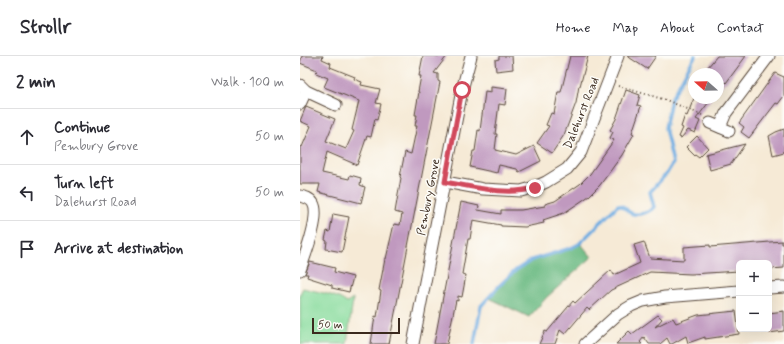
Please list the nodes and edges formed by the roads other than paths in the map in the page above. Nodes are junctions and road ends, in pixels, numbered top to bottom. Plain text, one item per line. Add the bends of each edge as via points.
1 (472, 56) edge
2 (618, 56) edge
3 (769, 56) edge
4 (303, 88) edge
5 (300, 104) edge
6 (336, 105) dead end
7 (720, 127) road end
8 (445, 182) junction
9 (300, 196) edge
10 (300, 270) edge
11 (784, 287) edge
12 (772, 288) edge
13 (736, 291) edge
14 (414, 344) edge
15 (585, 344) edge

1 - 8 street, Pembury Grove via 462,90
2 - 8 street, Dalehurst Road via 581,152 567,169 535,188 521,191 483,189
3 - 7 street via 726,113
4 - 5 street
4 - 6 street
8 - 14 street, Pembury Grove
9 - 10 street via 313,202 316,215
11 - 12 street
13 - 15 street via 643,301 618,314

